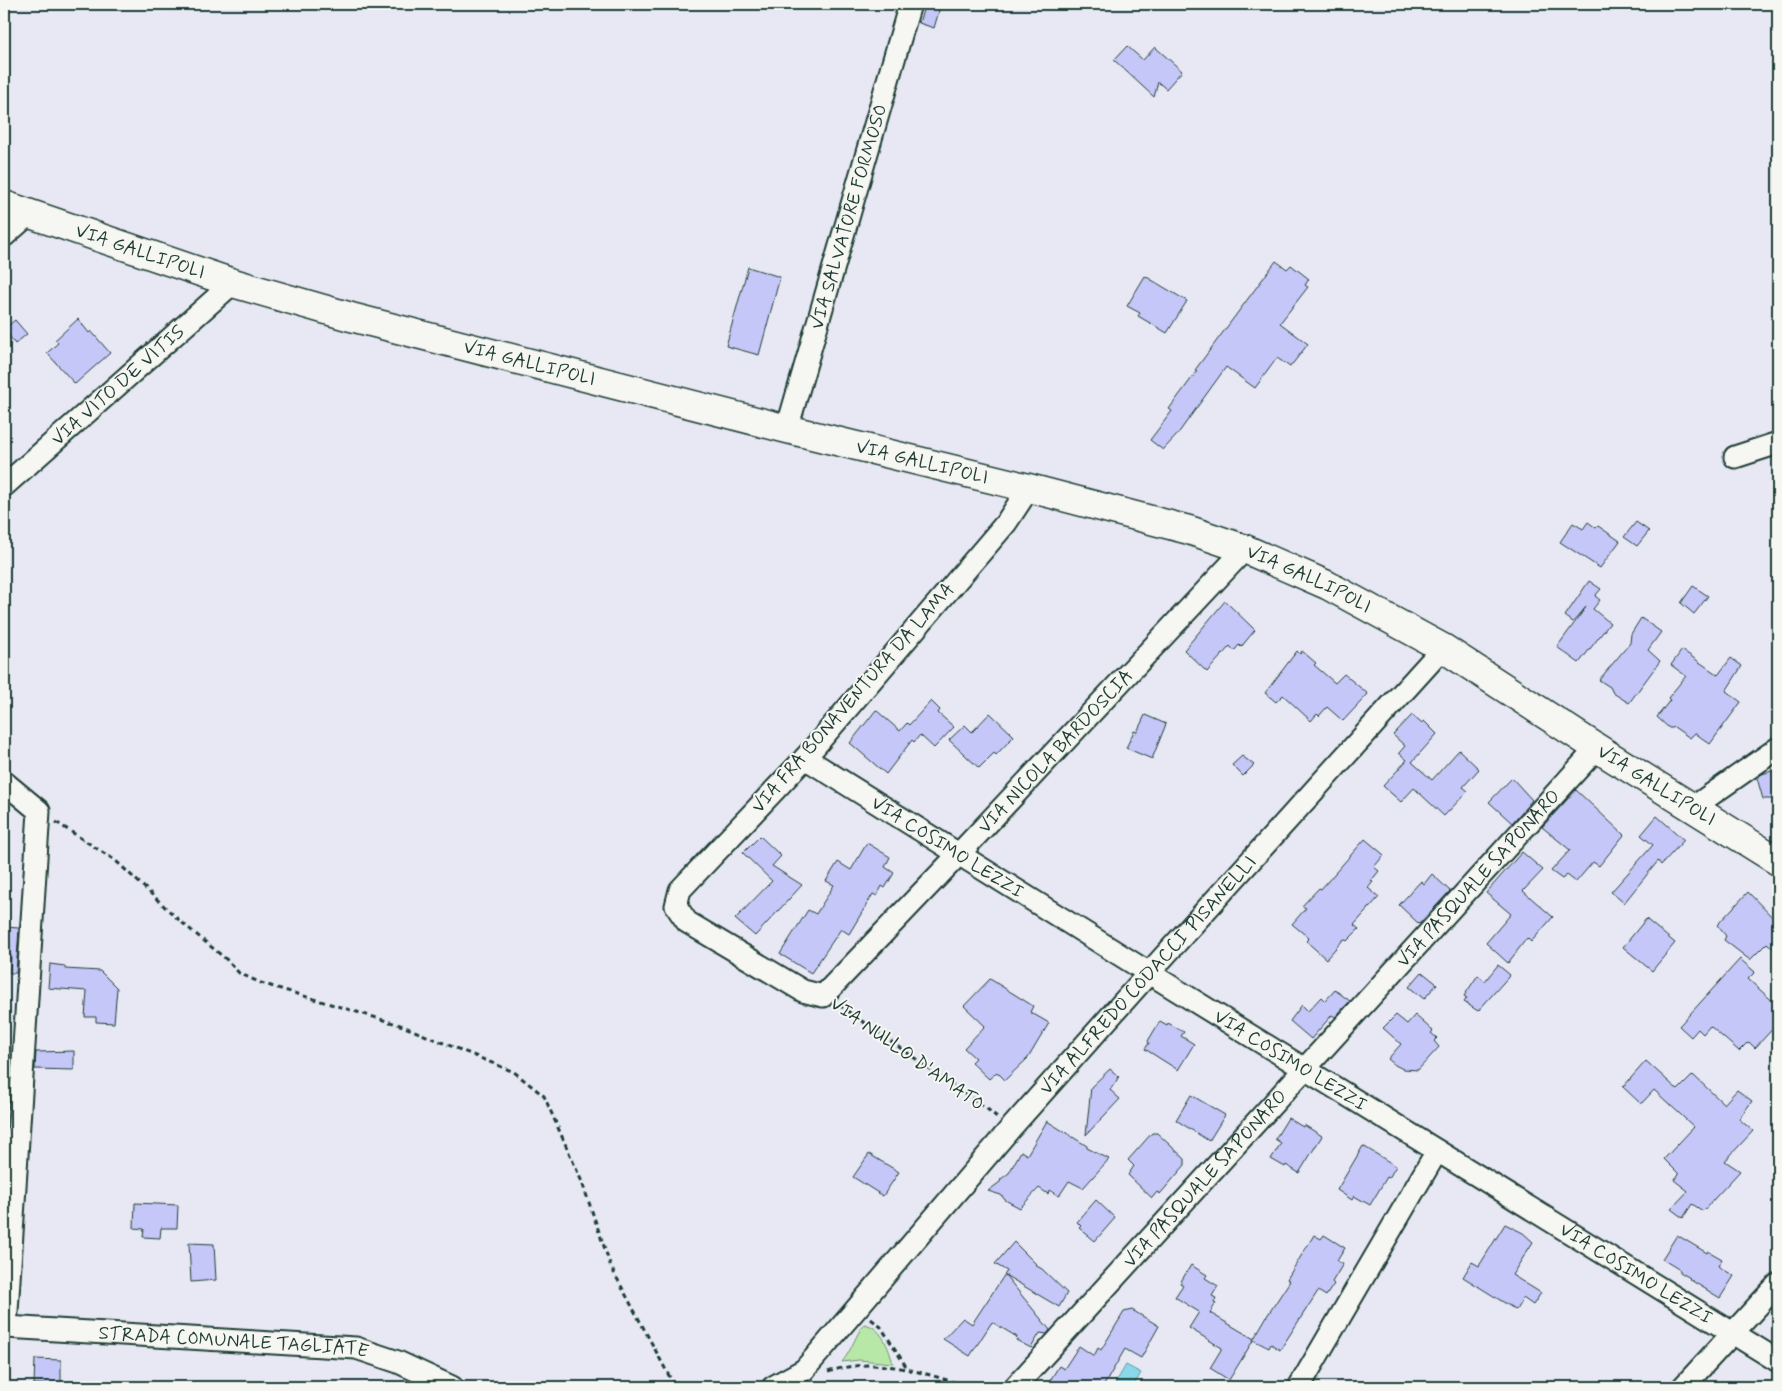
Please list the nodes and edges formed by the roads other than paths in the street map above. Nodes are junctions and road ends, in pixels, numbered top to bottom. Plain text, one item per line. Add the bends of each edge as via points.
1 (910, 4) edge
2 (16, 210) edge
3 (4, 236) edge
4 (233, 283) junction
5 (787, 428) junction
6 (1778, 443) edge
7 (1735, 457) dead end
8 (4, 486) edge
9 (1029, 488) junction
10 (1245, 549) junction
11 (1443, 648) junction
12 (1597, 748) junction
13 (1778, 748) edge
14 (805, 758) junction
15 (4, 782) edge
16 (1692, 808) junction
17 (959, 854) junction
18 (1778, 861) edge
19 (676, 906) joint
20 (1148, 973) junction
21 (823, 996) joint
22 (1305, 1070) junction
23 (1437, 1151) junction
24 (1778, 1284) edge
25 (5, 1327) edge
26 (1733, 1334) junction
27 (1778, 1361) edge
28 (452, 1387) edge
29 (773, 1387) edge
30 (1014, 1387) edge
31 (1299, 1387) edge
32 (1683, 1387) edge

1 - 5 street, VIA SALVATORE FORMOSO
2 - 3 street
2 - 4 main road, VIA GALLIPOLI
4 - 5 main road, VIA GALLIPOLI via 350,317
4 - 8 street, VIA VITO DE VITIS
5 - 9 main road, VIA GALLIPOLI
6 - 7 street
9 - 10 main road, VIA GALLIPOLI via 1189,530
9 - 14 street, VIA FRA BONAVENTURA DA LAMA via 1006,523
10 - 11 main road, VIA GALLIPOLI via 1326,585
10 - 17 street, VIA NICOLA BARDOSCIA
11 - 12 main road, VIA GALLIPOLI
11 - 20 street, VIA ALFREDO CODACCI PISANELLI
12 - 16 main road, VIA GALLIPOLI
12 - 22 street, VIA PASQUALE SAPONARO
13 - 16 street
14 - 17 street, VIA COSIMO LEZZI
14 - 19 street, VIA FRA BONAVENTURA DA LAMA via 680,890
15 - 25 street, STRADA COMUNALE TAGLIATE via 39,810
16 - 18 main road, VIA GALLIPOLI
17 - 20 street, VIA COSIMO LEZZI
17 - 21 street, VIA NICOLA BARDOSCIA
19 - 21 street, VIA NULLO D'AMATO via 687,922 803,991
20 - 22 street, VIA COSIMO LEZZI
20 - 29 street, VIA ALFREDO CODACCI PISANELLI via 1010,1128 804,1370
22 - 23 street, VIA COSIMO LEZZI
22 - 30 street, VIA PASQUALE SAPONARO
23 - 26 street, VIA COSIMO LEZZI
23 - 31 street
24 - 26 street
25 - 28 street, STRADA COMUNALE TAGLIATE via 356,1348 398,1362
26 - 27 street, VIA COSIMO LEZZI
26 - 32 street

